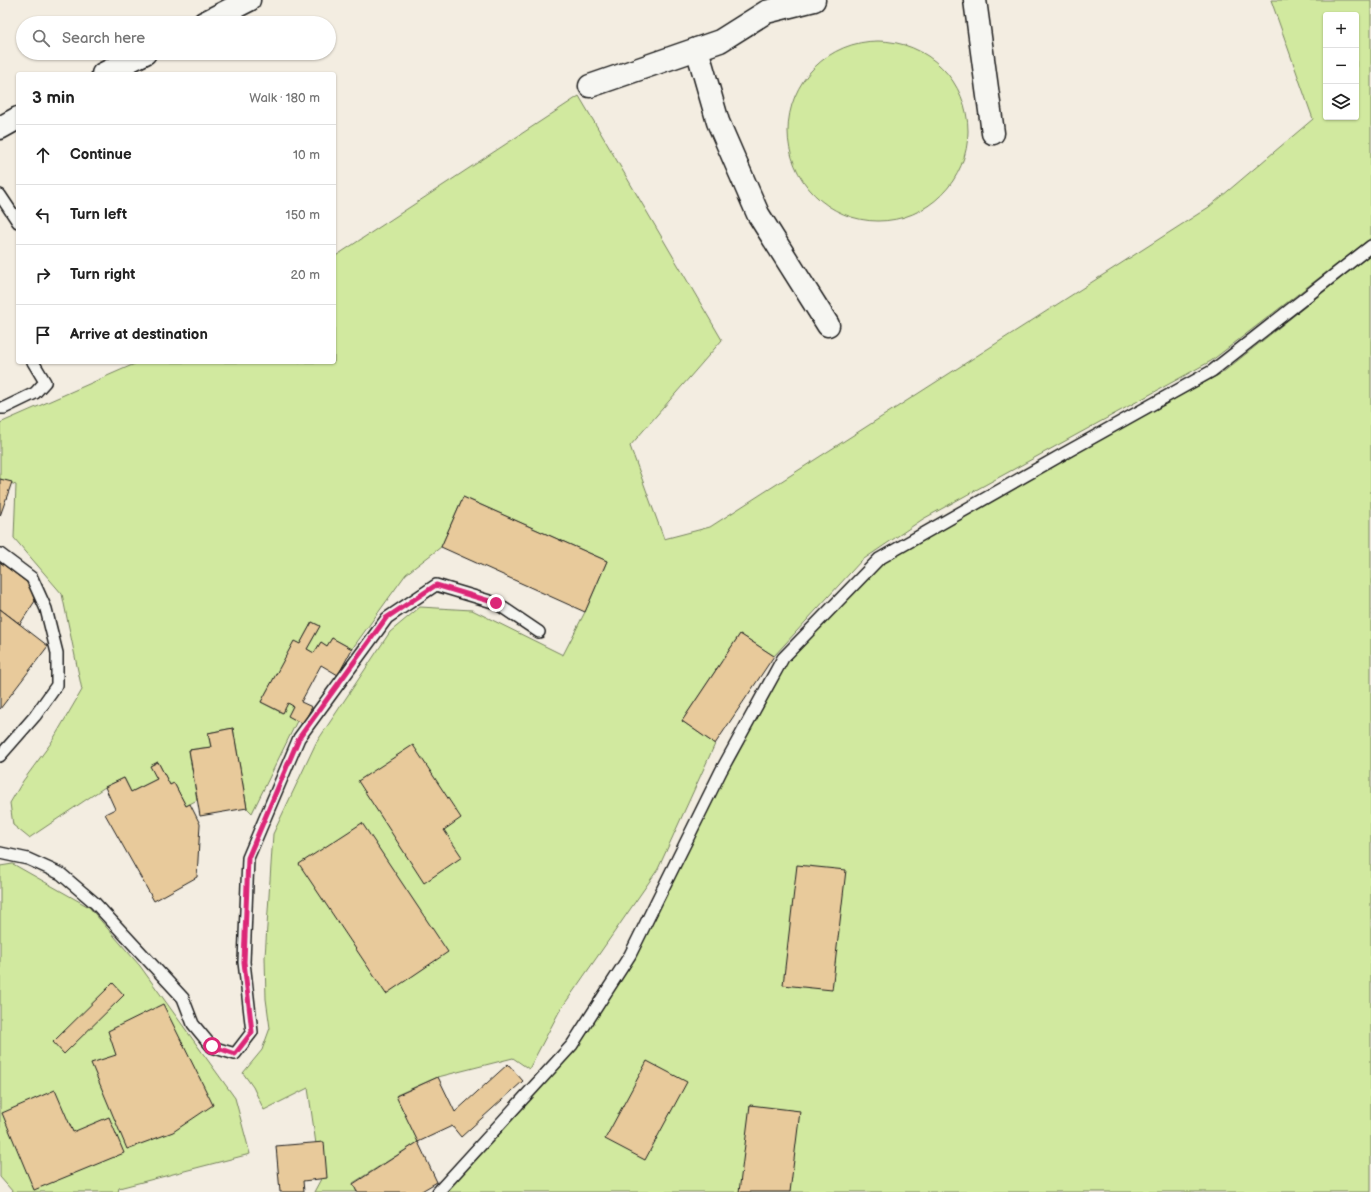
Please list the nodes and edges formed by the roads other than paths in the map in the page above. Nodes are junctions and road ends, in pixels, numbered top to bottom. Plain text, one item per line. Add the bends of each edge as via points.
1 (249, 0) edge
2 (814, 0) edge
3 (975, 0) edge
4 (218, 16) edge
5 (697, 49) junction
6 (131, 60) edge
7 (107, 72) edge
8 (590, 86) dead end
9 (16, 119) edge
10 (0, 128) edge
11 (993, 133) dead end
12 (0, 195) edge
13 (16, 219) edge
14 (1371, 246) edge
15 (828, 325) dead end
16 (34, 364) edge
17 (0, 408) edge
18 (0, 554) edge
19 (539, 632) dead end
20 (0, 756) edge
21 (0, 853) edge
22 (438, 1192) edge

1 - 4 street
2 - 5 street via 766,12 720,41
3 - 11 street
5 - 8 street
5 - 15 street via 718,122 758,214
6 - 7 street
9 - 10 street
12 - 13 lane
14 - 22 lane via 1212,371 879,559 783,658 722,771 630,955 572,1045
16 - 17 lane via 44,382 35,393
18 - 20 lane via 32,578 46,609 57,653 57,685 35,716
19 - 21 lane via 496,603 436,585 386,618 299,738 248,858 244,962 252,1032 235,1054 212,1046 193,1024 182,998 84,893 61,874 28,859

